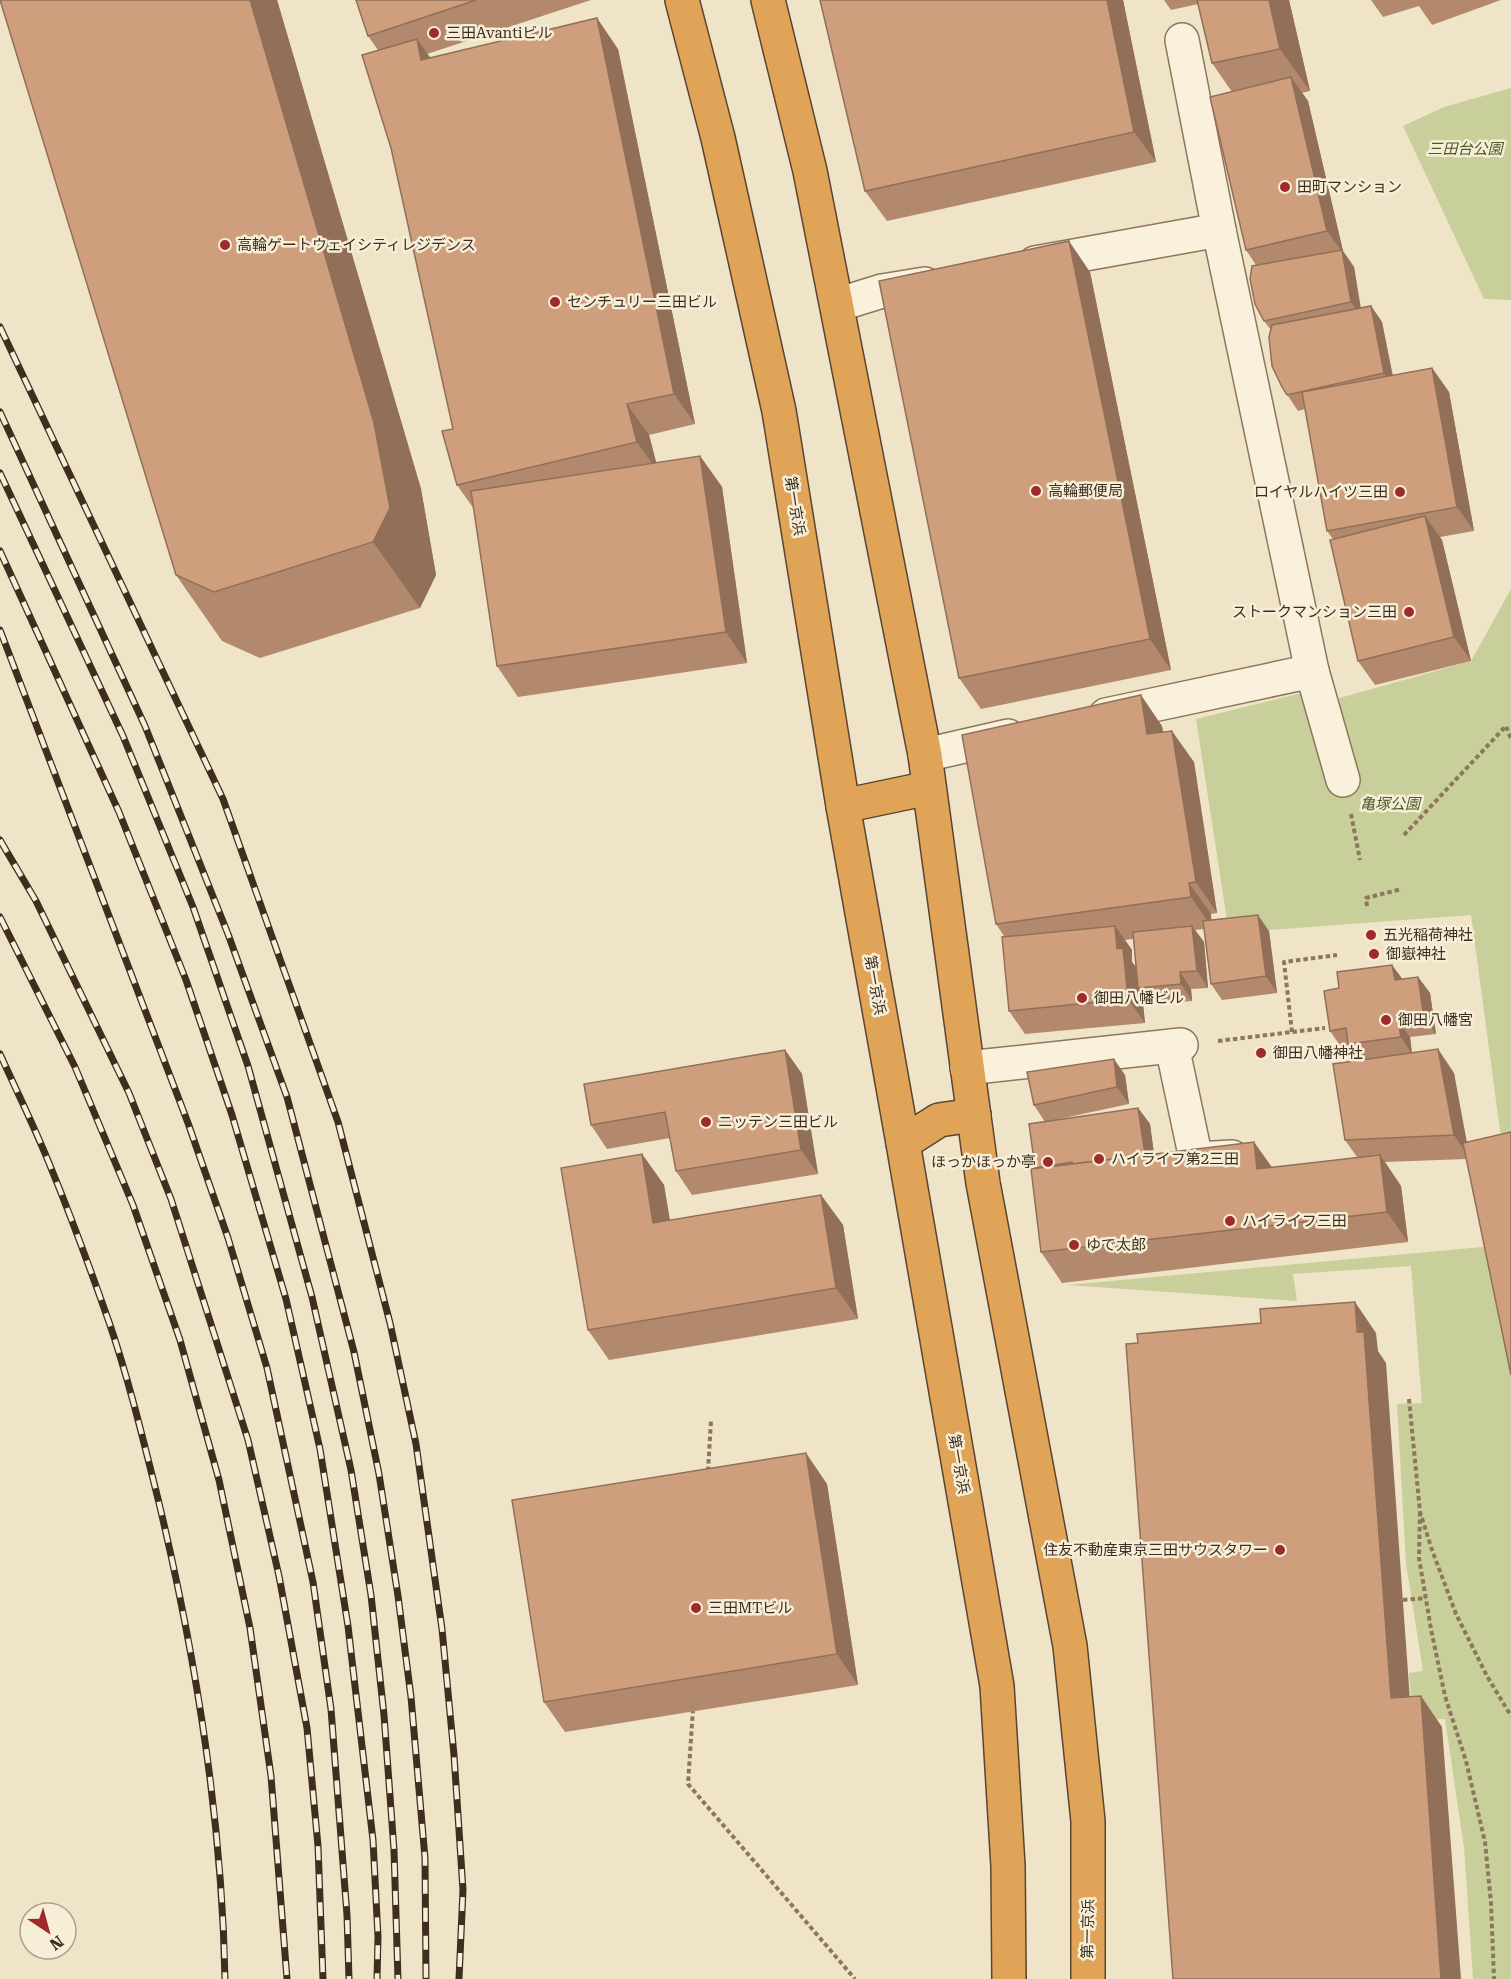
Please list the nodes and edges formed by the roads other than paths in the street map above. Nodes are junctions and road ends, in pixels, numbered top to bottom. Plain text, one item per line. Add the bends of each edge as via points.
1 (682, 0) edge
2 (768, 0) edge
3 (1182, 40) dead end
4 (1219, 230) junction
5 (1010, 268) edge
6 (952, 279) edge
7 (837, 305) junction
8 (1312, 671) junction
9 (1078, 722) edge
10 (1042, 729) edge
11 (925, 754) junction
12 (1343, 780) road end
13 (929, 788) junction
14 (843, 806) junction
15 (967, 1068) junction
16 (974, 1115) junction
17 (903, 1143) junction
18 (1262, 1154) dead end
19 (1009, 1979) edge
20 (1088, 1979) edge

1 - 14 highway, 第一京浜 via 718,138 779,411
2 - 7 highway, 第一京浜 via 810,171
3 - 4 street
4 - 5 street
4 - 8 street
6 - 7 street via 882,291
7 - 11 highway, 第一京浜
8 - 9 street
8 - 12 street
10 - 11 street
11 - 13 highway, 第一京浜
13 - 14 highway
13 - 15 highway, 第一京浜
14 - 17 highway, 第一京浜
15 - 16 highway, 第一京浜
15 - 18 street via 1177,1046 1196,1159
16 - 17 highway via 939,1119
16 - 20 highway, 第一京浜 via 983,1183 1070,1646 1088,1821
17 - 19 highway, 第一京浜 via 997,1686 1008,1866

